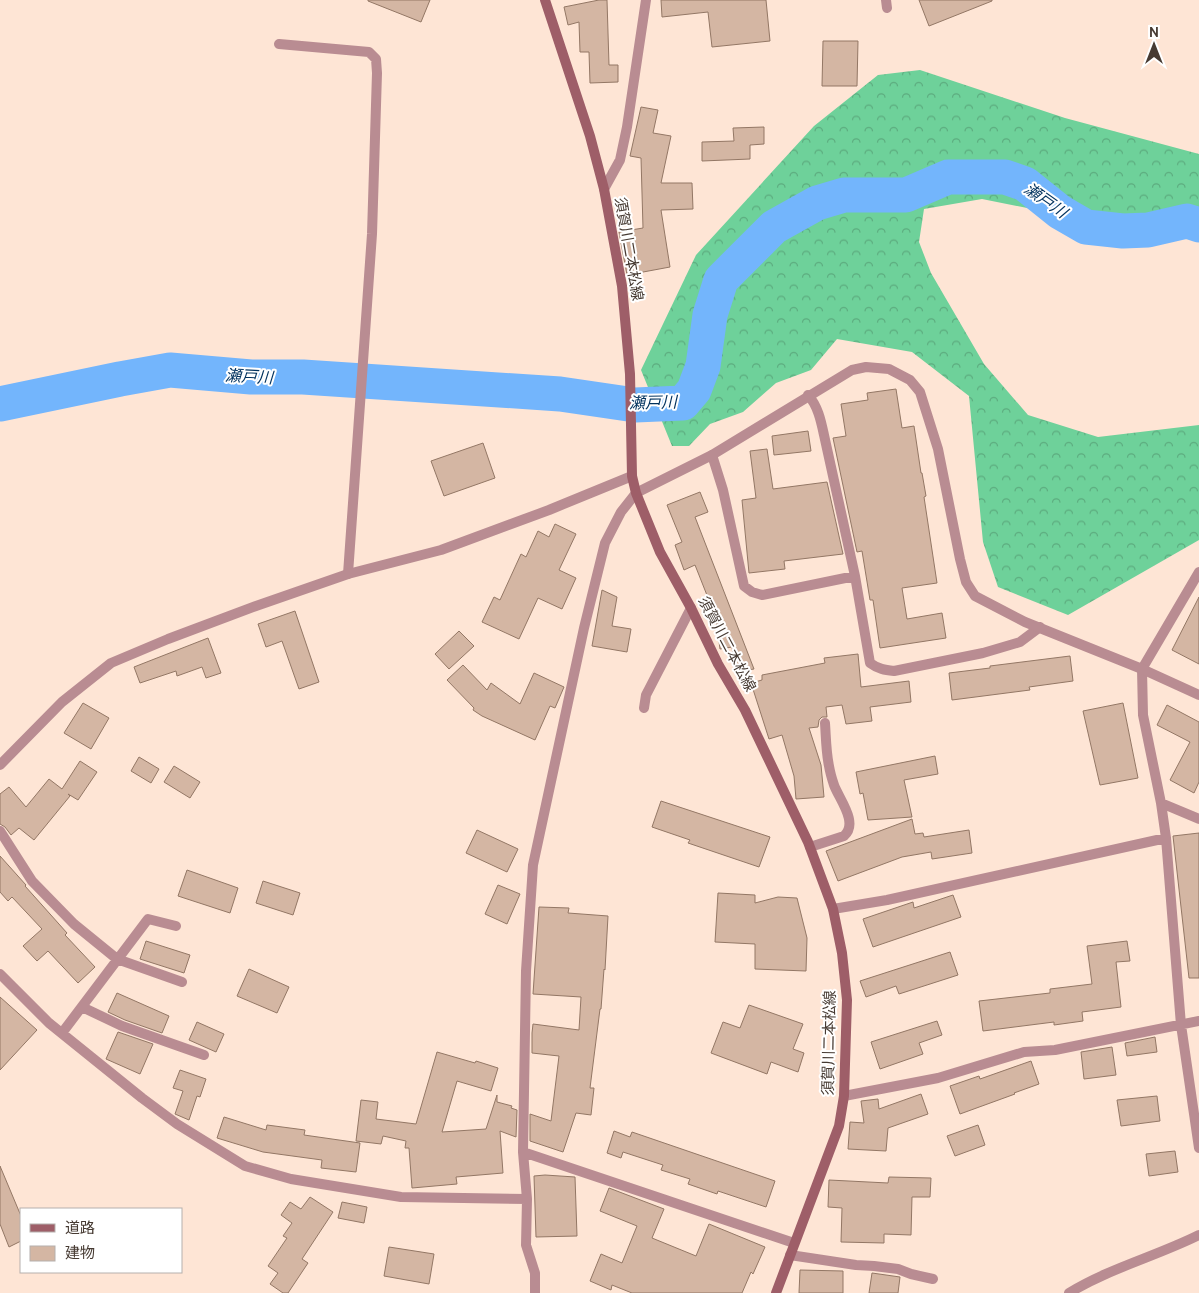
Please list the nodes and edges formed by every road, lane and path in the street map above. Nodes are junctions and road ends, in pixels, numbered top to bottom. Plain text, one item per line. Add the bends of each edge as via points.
1 (545, 0) edge
2 (646, 0) edge
3 (279, 44) dead end
4 (604, 190) junction
5 (808, 395) junction
6 (712, 454) junction
7 (632, 476) junction
8 (636, 493) junction
9 (1199, 572) edge
10 (348, 574) junction
11 (855, 576) junction
12 (691, 608) junction
13 (1040, 628) junction
14 (1142, 669) junction
15 (1199, 695) edge
16 (644, 708) dead end
17 (825, 723) dead end
18 (0, 766) edge
19 (1161, 803) junction
20 (1199, 819) edge
21 (0, 831) edge
22 (1166, 838) junction
23 (810, 847) junction
24 (833, 909) junction
25 (176, 926) dead end
26 (117, 959) junction
27 (0, 974) edge
28 (182, 982) dead end
29 (82, 1006) junction
30 (1199, 1021) edge
31 (1181, 1025) junction
32 (62, 1033) junction
33 (204, 1055) dead end
34 (844, 1096) junction
35 (1199, 1148) edge
36 (523, 1152) junction
37 (528, 1199) junction
38 (1199, 1234) edge
39 (794, 1243) junction
40 (790, 1255) junction
41 (933, 1279) dead end
42 (535, 1293) edge
43 (776, 1293) edge
44 (1070, 1293) edge

1 - 4 main road, 須賀川二本松線 via 579,100
2 - 4 street via 620,160
3 - 10 street via 369,52 376,59 372,234
4 - 7 main road, 須賀川二本松線 via 622,286 630,374
5 - 6 street
5 - 11 street via 819,414
5 - 13 street via 852,370 866,367 889,369 915,386 920,392 938,449 966,582 975,596
6 - 8 street
6 - 11 street via 744,586 762,595
7 - 8 main road, 須賀川二本松線
7 - 10 street via 441,550
8 - 12 main road, 須賀川二本松線 via 660,552
8 - 36 street via 621,512 605,543 533,865 526,980
9 - 14 street
10 - 18 street via 168,638 111,663 62,702
11 - 13 street via 870,663 882,670 894,671 983,653 1020,642
12 - 16 street via 646,694
12 - 23 main road, 須賀川二本松線 via 745,710
13 - 14 street
14 - 15 street
14 - 19 street via 1143,715
17 - 23 street via 828,764 847,812 849,827 844,836
19 - 20 street
19 - 22 street
21 - 26 street via 32,882 74,924
22 - 24 street
22 - 31 street
23 - 24 main road, 須賀川二本松線
24 - 34 main road, 須賀川二本松線 via 847,1000
25 - 26 street via 148,919
26 - 28 street
26 - 29 street
27 - 32 street
29 - 32 street
29 - 33 street via 122,1026
30 - 31 street
31 - 34 street via 1055,1050 1024,1052 938,1078
31 - 35 street
32 - 37 street via 177,1124 245,1166 291,1179 401,1197
34 - 39 main road, 須賀川二本松線 via 839,1126
36 - 37 street
36 - 39 street
37 - 42 street via 526,1245 535,1273
38 - 44 street
39 - 40 main road, 須賀川二本松線
40 - 41 street via 898,1269
40 - 43 main road, 須賀川二本松線

